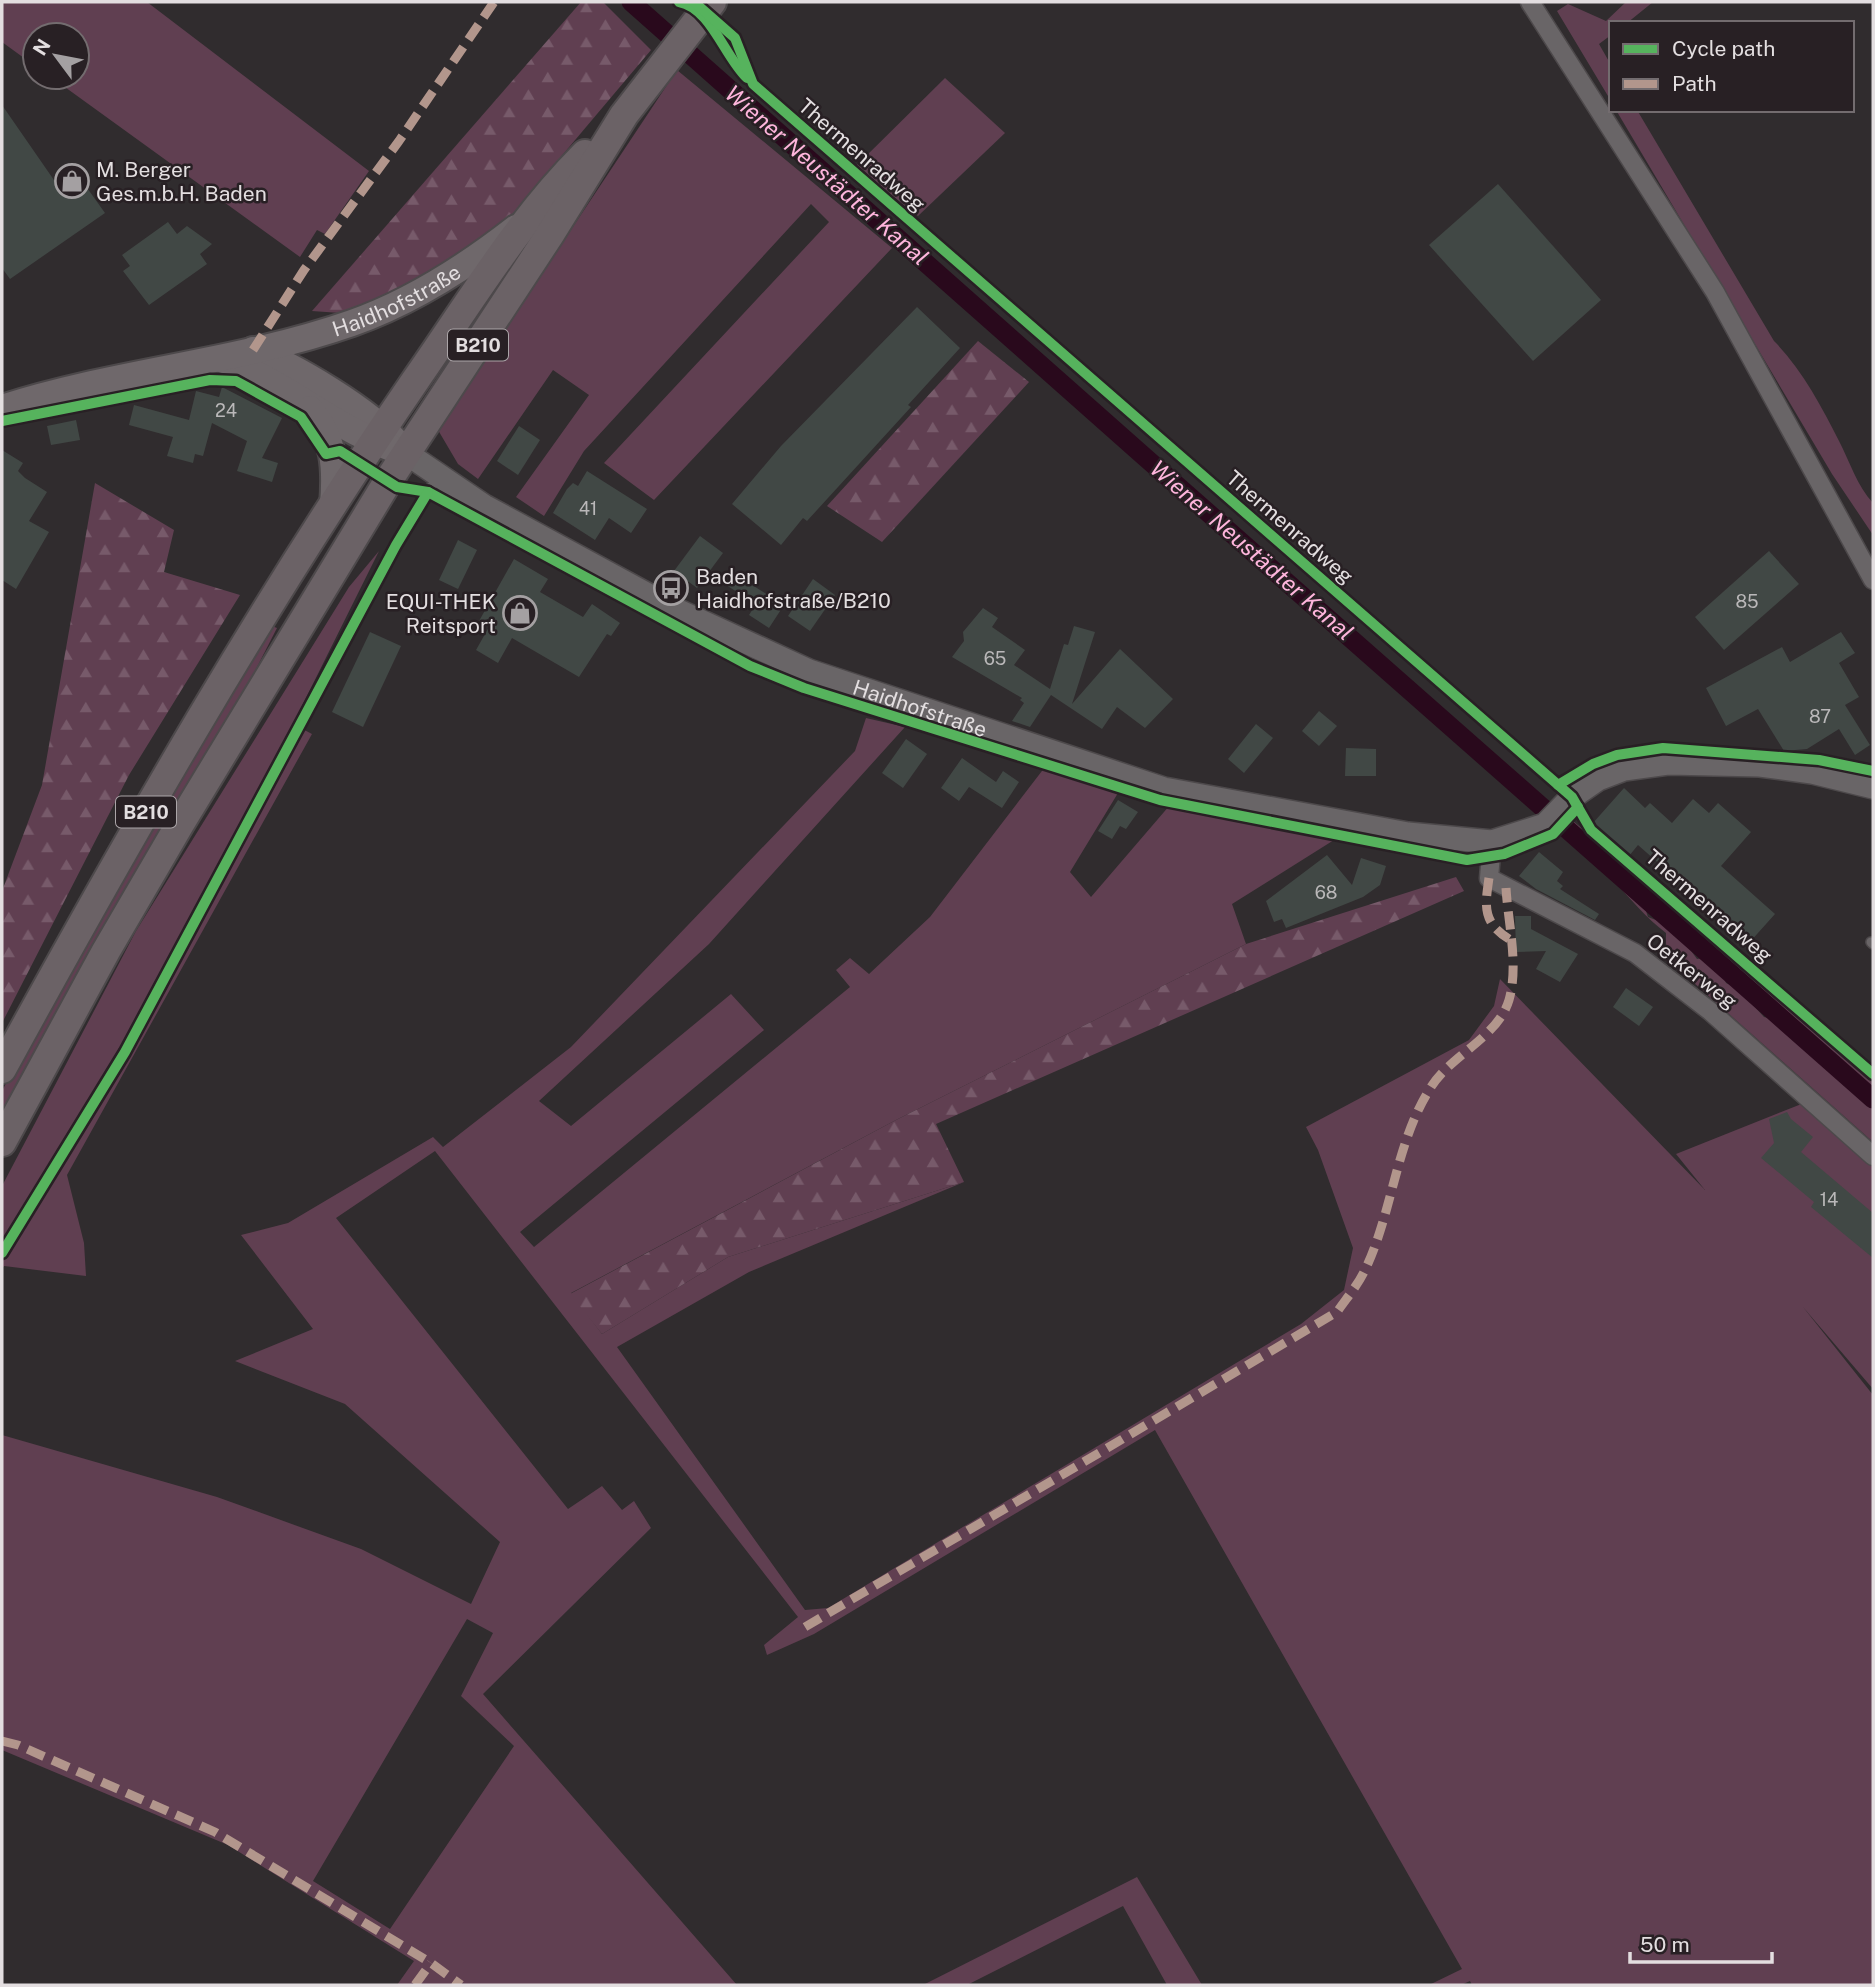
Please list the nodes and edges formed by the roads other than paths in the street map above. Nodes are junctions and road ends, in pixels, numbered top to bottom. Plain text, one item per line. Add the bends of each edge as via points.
1 (1533, 3) edge
2 (705, 10) edge
3 (624, 115) junction
4 (526, 221) junction
5 (253, 350) junction
6 (221, 359) junction
7 (303, 399) junction
8 (2, 408) edge
9 (378, 435) junction
10 (406, 453) junction
11 (333, 505) junction
12 (1873, 580) edge
13 (1873, 787) edge
14 (1492, 842) junction
15 (2, 1069) edge
16 (2, 1142) edge
17 (1873, 1156) edge

1 - 12 street via 1715,292
2 - 3 main road, B210
3 - 4 main road, B210
3 - 10 main road, B210
4 - 5 main road, Haidhofstraße via 465,266 382,312
4 - 9 main road, B210
5 - 6 main road, Haidhofstraße
5 - 9 main road, Haidhofstraße via 291,368
6 - 7 main road, Haidhofstraße via 253,370
6 - 8 main road, Haidhofstraße
7 - 9 main road, Haidhofstraße
7 - 11 main road, Haidhofstraße via 333,452
9 - 10 main road, Haidhofstraße
9 - 11 main road, B210
10 - 14 street, Haidhofstraße via 433,484 484,506 672,608 809,671 1164,789 1408,834
10 - 16 main road, B210 via 180,824
11 - 15 main road, B210 via 116,861
13 - 14 street, Haidhofstraße via 1760,765 1668,764 1624,769 1598,779 1552,816
14 - 17 street, Oetkerweg via 1489,878 1635,953 1710,1011

